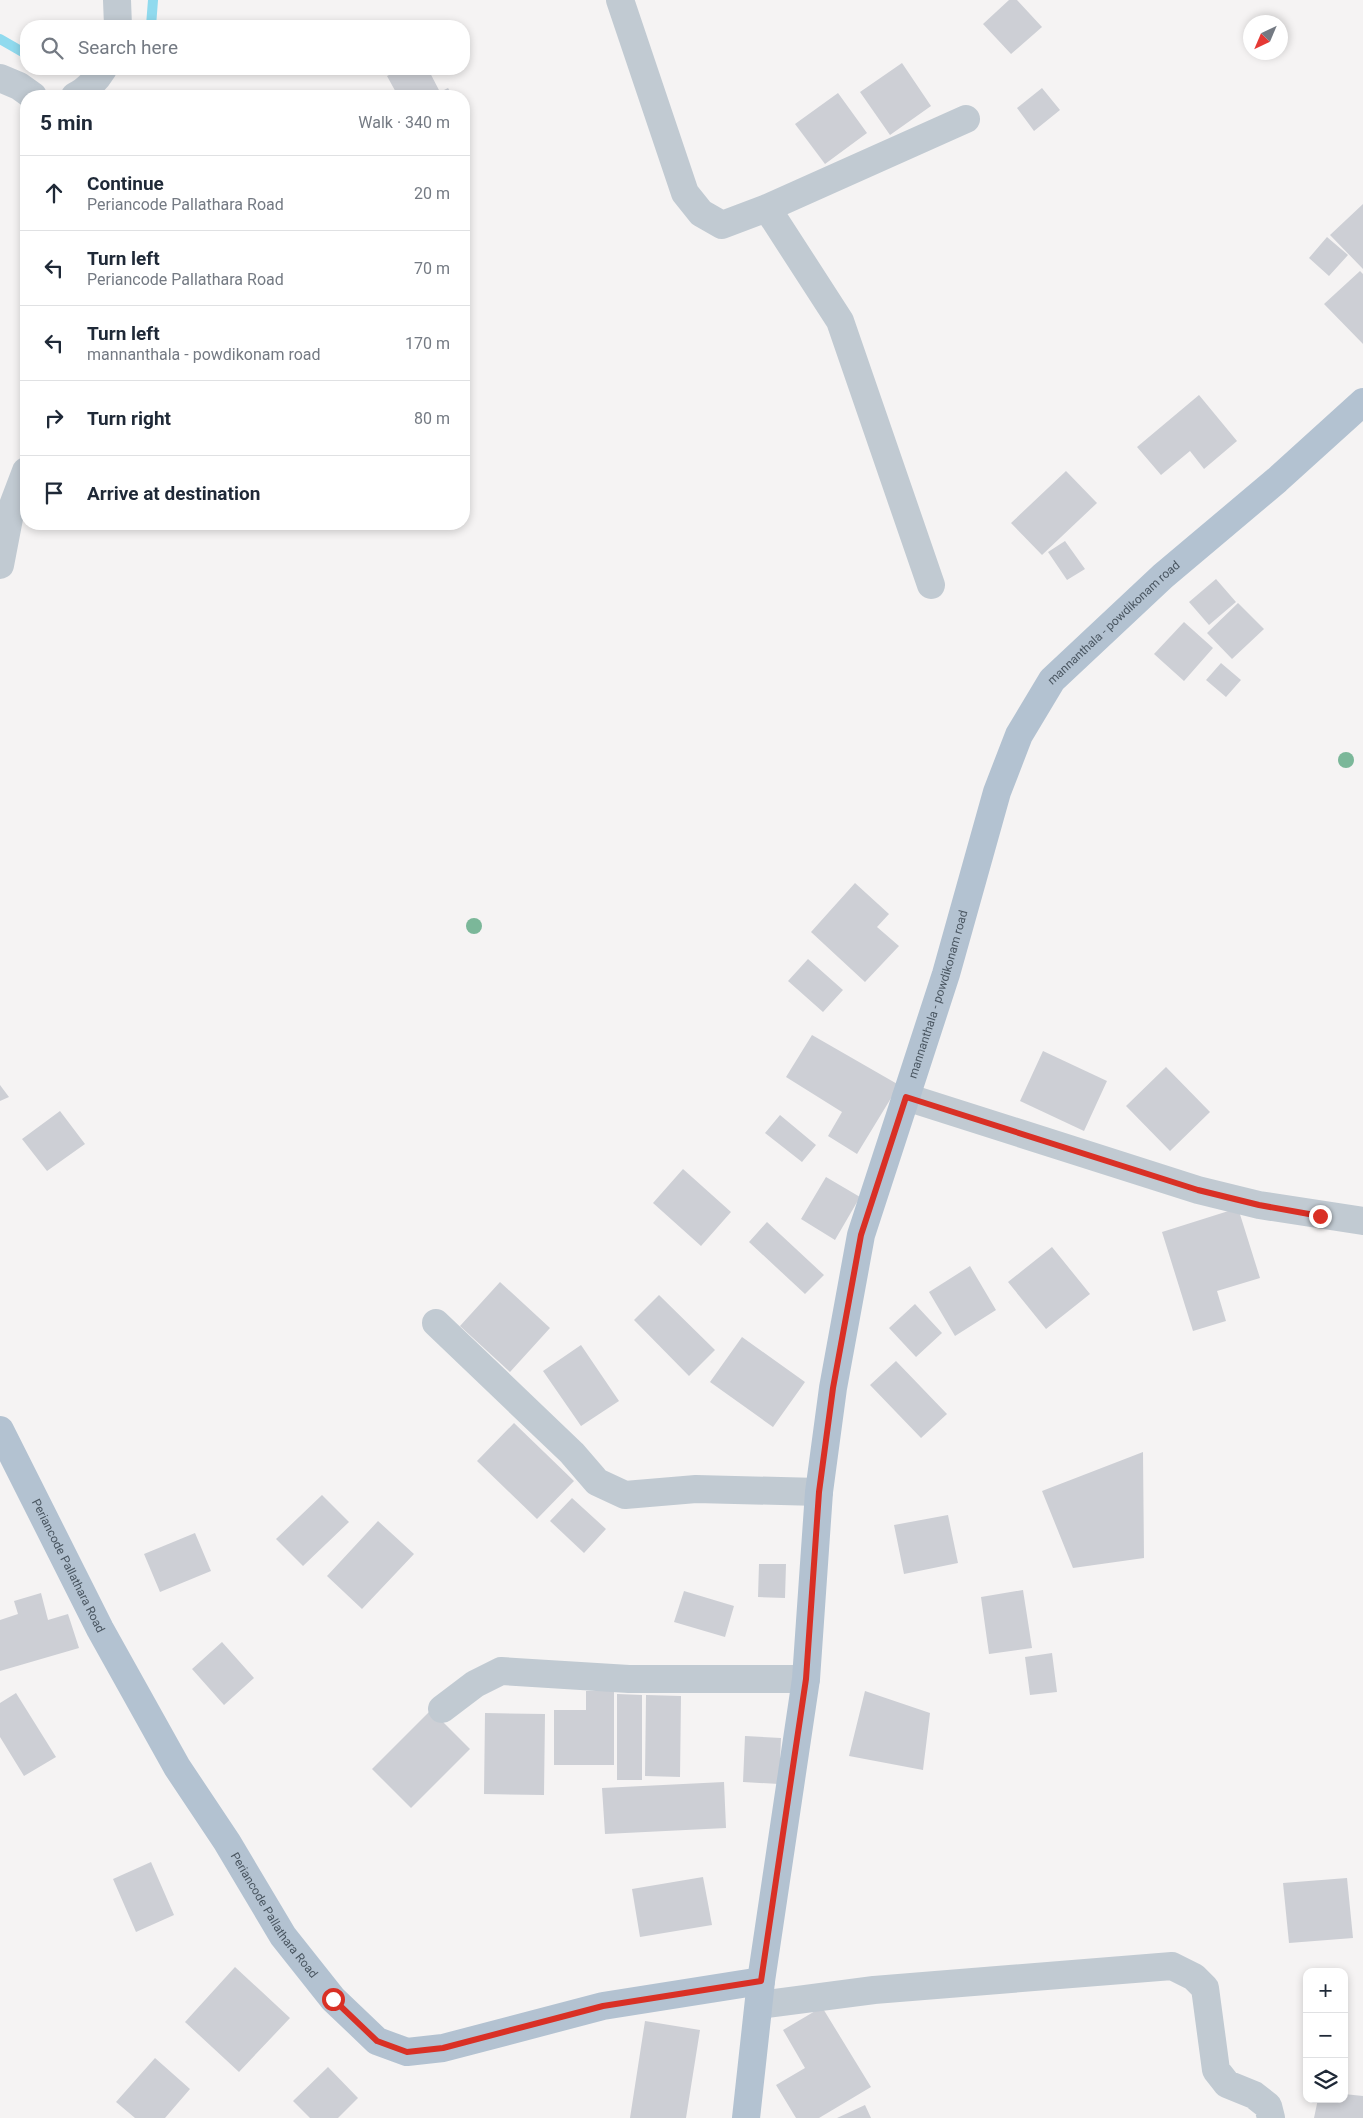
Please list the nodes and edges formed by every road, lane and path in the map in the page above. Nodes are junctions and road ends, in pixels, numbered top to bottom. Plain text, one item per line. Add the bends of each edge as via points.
1 (117, 0) edge
2 (620, 0) edge
3 (118, 20) edge
4 (100, 75) edge
5 (0, 78) edge
6 (25, 90) edge
7 (84, 90) edge
8 (966, 119) dead end
9 (767, 208) junction
10 (1363, 402) edge
11 (20, 487) edge
12 (0, 565) edge
13 (931, 585) dead end
14 (906, 1097) junction
15 (1363, 1221) edge
16 (436, 1323) dead end
17 (0, 1430) edge
18 (819, 1492) junction
19 (806, 1679) junction
20 (442, 1710) dead end
21 (760, 1993) junction
22 (746, 2118) edge
23 (1271, 2118) edge

1 - 3 street
2 - 9 street via 685,193 701,213 722,225
4 - 7 street
5 - 6 street
8 - 9 street
9 - 13 street via 840,321
10 - 14 main road, mannanthala - powdikonam road via 1163,576 1052,680 1019,735 997,792 946,974
11 - 12 street via 10,513
14 - 15 street via 1198,1190 1259,1205
14 - 18 main road, mannanthala - powdikonam road via 861,1235 833,1388
16 - 18 street via 598,1482 625,1495 696,1490
17 - 21 main road, Periancode Pallathara Road via 100,1629 177,1767 227,1842 283,1936 333,1999 377,2041 407,2052 443,2048 603,2006
18 - 19 main road, mannanthala - powdikonam road
19 - 20 street via 629,1679 501,1671 474,1684
19 - 21 main road, mannanthala - powdikonam road
21 - 22 main road, mannanthala - powdikonam road
21 - 23 street via 874,1990 1172,1966 1194,1977 1205,1988 1216,2070 1228,2084 1254,2094 1268,2106

